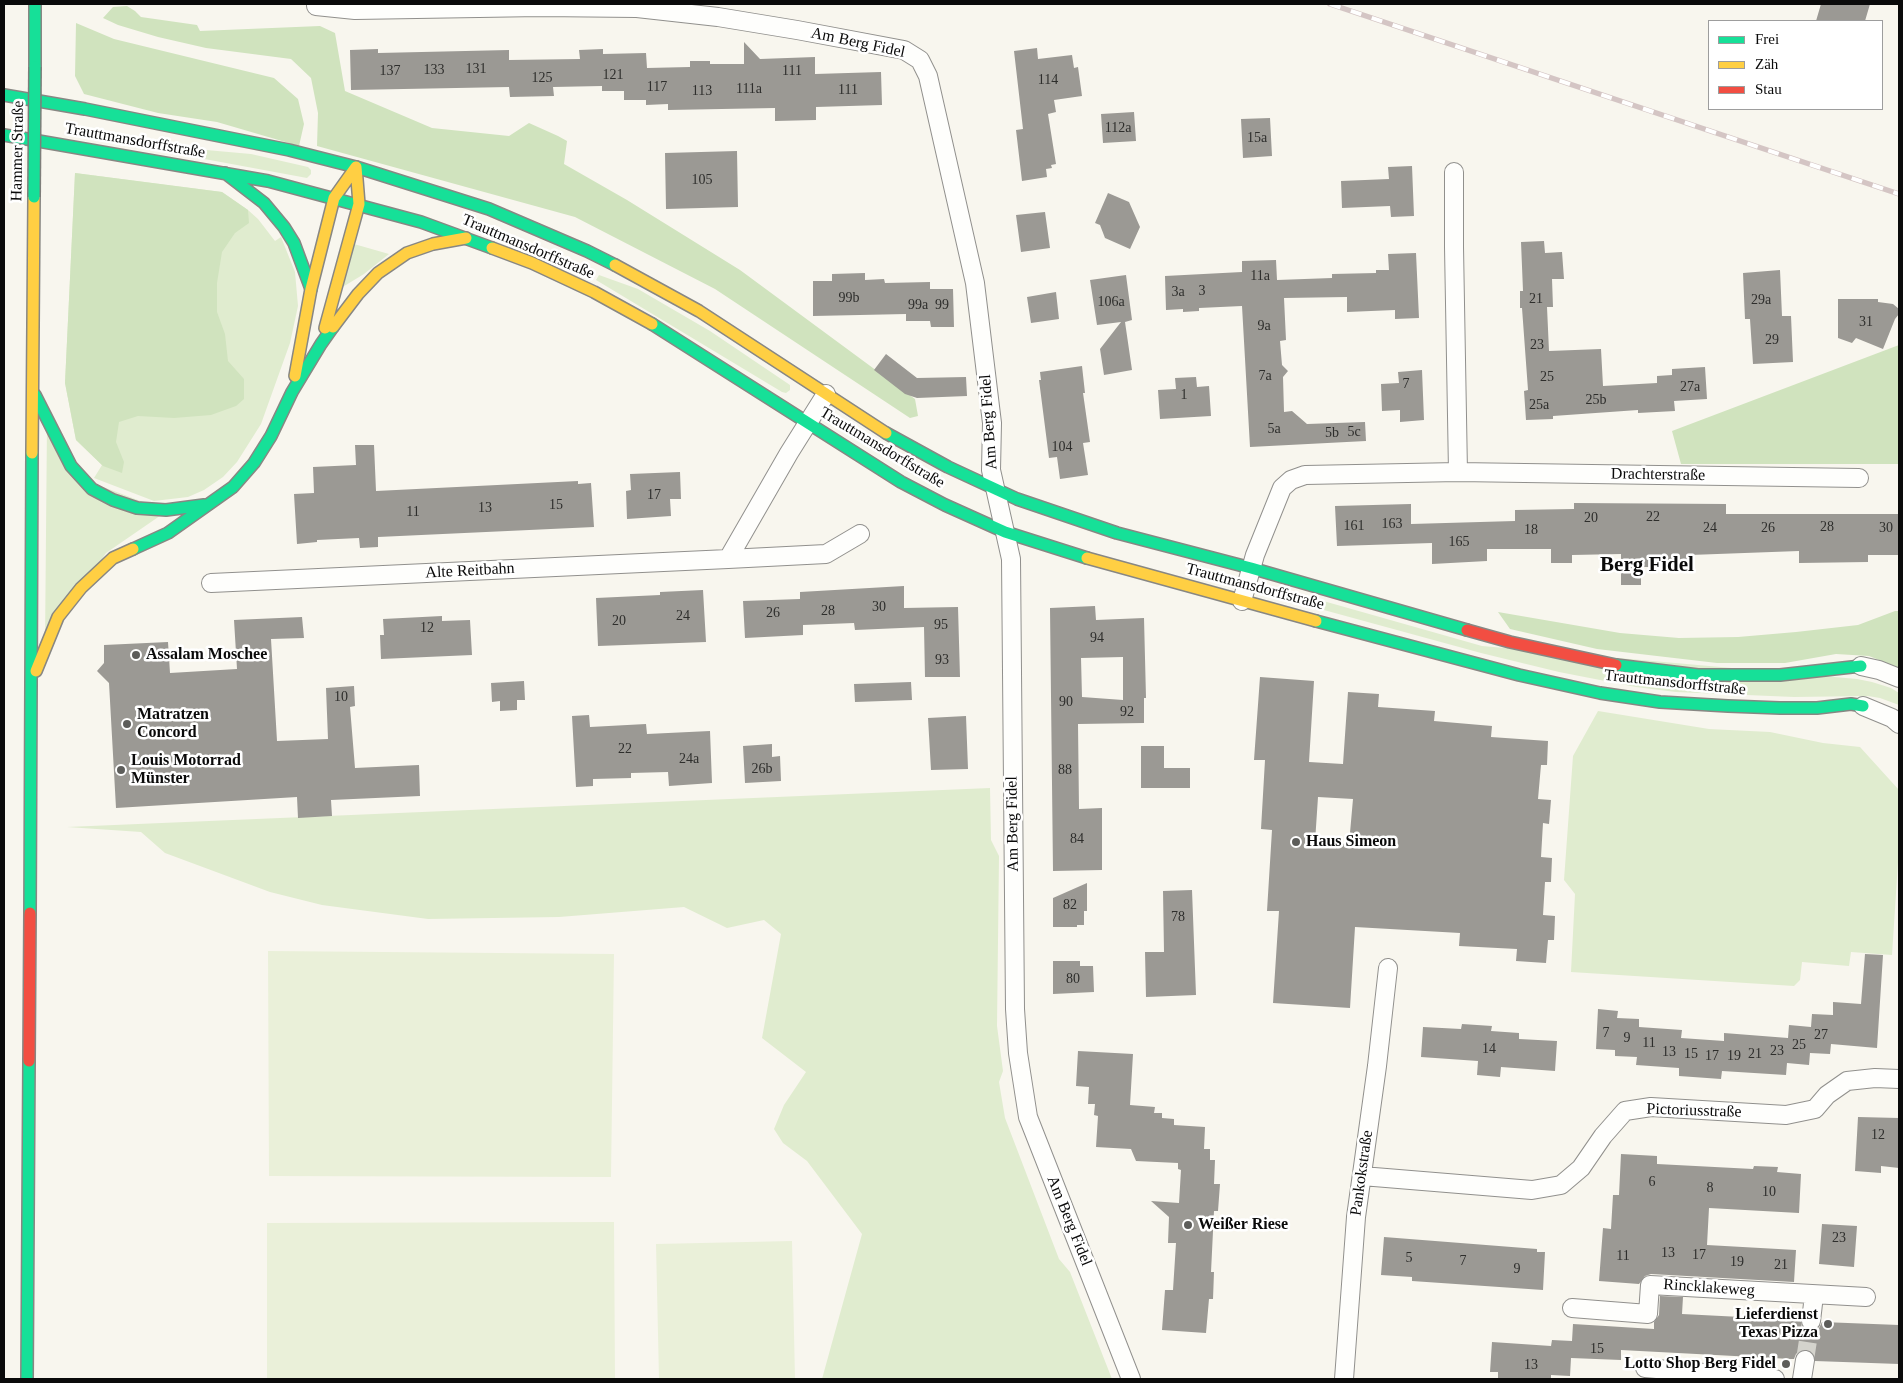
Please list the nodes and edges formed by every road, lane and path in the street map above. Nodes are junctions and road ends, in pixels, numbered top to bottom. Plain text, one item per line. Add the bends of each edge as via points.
1 (35, 4) edge
2 (316, 6) dead end
3 (4, 95) edge
4 (4, 136) edge
5 (356, 167) junction
6 (1454, 172) dead end
7 (225, 173) junction
8 (334, 198) junction
9 (359, 204) junction
10 (466, 238) junction
11 (311, 289) junction
12 (321, 344) junction
13 (32, 390) junction
14 (292, 392) junction
15 (826, 394) junction
16 (808, 423) junction
17 (1458, 472) junction
18 (1858, 478) dead end
19 (996, 490) junction
20 (210, 504) junction
21 (1006, 532) junction
22 (860, 534) dead end
23 (728, 559) junction
24 (1251, 568) junction
25 (211, 583) dead end
26 (1242, 601) junction
27 (1861, 666) joint
28 (1899, 678) edge
29 (30, 684) junction
30 (1863, 706) joint
31 (1899, 724) edge
32 (1388, 968) dead end
33 (1899, 1079) edge
34 (1362, 1176) junction
35 (1814, 1295) junction
36 (1866, 1297) dead end
37 (1572, 1308) dead end
38 (1810, 1321) tunnel mouth
39 (1806, 1360) tunnel mouth
40 (1644, 1368) dead end
41 (27, 1379) edge
42 (1131, 1379) edge
43 (1344, 1379) edge
44 (1775, 1379) edge
45 (1802, 1379) edge

1 - 13 main road, Hammer Straße, bridge
2 - 19 street, Am Berg Fidel via 355,10 540,6 637,8 797,30 904,50 920,60 928,76 975,283 992,423 991,470
3 - 5 main road, Trauttmansdorffstraße via 230,138
4 - 7 main road, Trauttmansdorffstraße
5 - 8 main road
5 - 9 main road
5 - 15 main road, Trauttmansdorffstraße via 489,209 587,251 699,311
6 - 17 street
7 - 8 main road, Trauttmansdorffstraße
7 - 11 main road via 264,203 284,227 294,243
8 - 9 main road, Trauttmansdorffstraße
8 - 11 main road
9 - 10 main road, Trauttmansdorffstraße
9 - 12 main road
10 - 12 main road via 407,253 378,273
10 - 16 main road, Trauttmansdorffstraße via 532,263 594,292 666,331
11 - 14 main road
12 - 14 main road
13 - 20 main road via 71,466 92,488 137,508 166,510
13 - 29 main road, Hammer Straße
14 - 20 main road via 254,463 233,487
15 - 16 street
15 - 19 main road, Trauttmansdorffstraße via 918,451
16 - 21 main road, Trauttmansdorffstraße via 901,482
16 - 23 street
17 - 18 street, Drachterstraße
17 - 24 street, Drachterstraße via 1305,475 1292,480 1282,488
19 - 21 street, Am Berg Fidel
19 - 24 main road, Trauttmansdorffstraße via 1117,533
20 - 29 main road via 168,533 113,558 81,588 58,617
21 - 26 main road, Trauttmansdorffstraße
21 - 42 street, Am Berg Fidel via 1011,559 1018,1052 1028,1117
22 - 23 street, Alte Reitbahn via 826,554
23 - 25 street, Alte Reitbahn
24 - 26 street, Drachterstraße
24 - 27 main road, Trauttmansdorffstraße via 1510,642 1630,667 1698,675 1748,676
26 - 30 main road, Trauttmansdorffstraße via 1519,675 1600,693 1660,702 1728,706
27 - 28 street
29 - 41 main road, Hammer Straße
30 - 31 street
32 - 34 street, Pankokstraße
33 - 34 street, Pictoriusstraße via 1846,1081 1815,1109 1786,1115 1651,1107 1625,1112 1581,1168 1562,1184 1532,1190
34 - 43 street, Pankokstraße
35 - 36 street, Rincklakeweg
35 - 37 street, Rincklakeweg via 1650,1284 1648,1314
35 - 38 street
39 - 45 street
40 - 44 street

